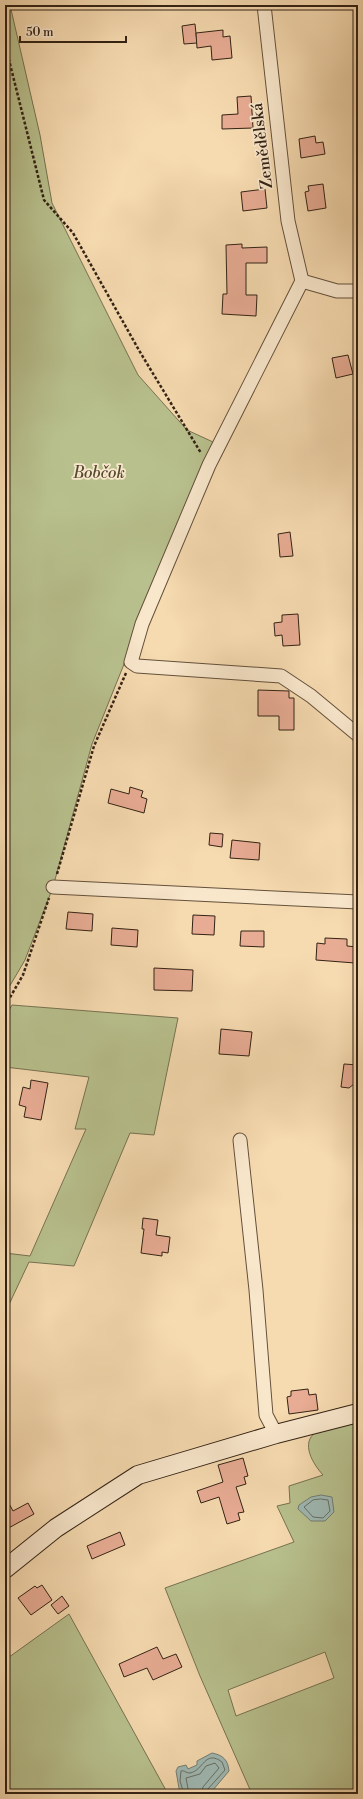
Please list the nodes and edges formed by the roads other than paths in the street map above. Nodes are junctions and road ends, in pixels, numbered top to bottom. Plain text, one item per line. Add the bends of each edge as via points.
1 (264, 5) edge
2 (302, 282) junction
3 (358, 291) edge
4 (358, 735) edge
5 (53, 887) road end
6 (358, 902) edge
7 (240, 1140) dead end
8 (358, 1413) edge
9 (276, 1434) junction
10 (5, 1569) edge

1 - 2 street, Zemědělská via 288,221
2 - 3 street via 337,291
2 - 4 street via 208,465 142,624 131,662 137,666 281,676 311,696
5 - 6 street
7 - 9 street via 266,1415
8 - 9 street
9 - 10 street via 138,1475 56,1528

